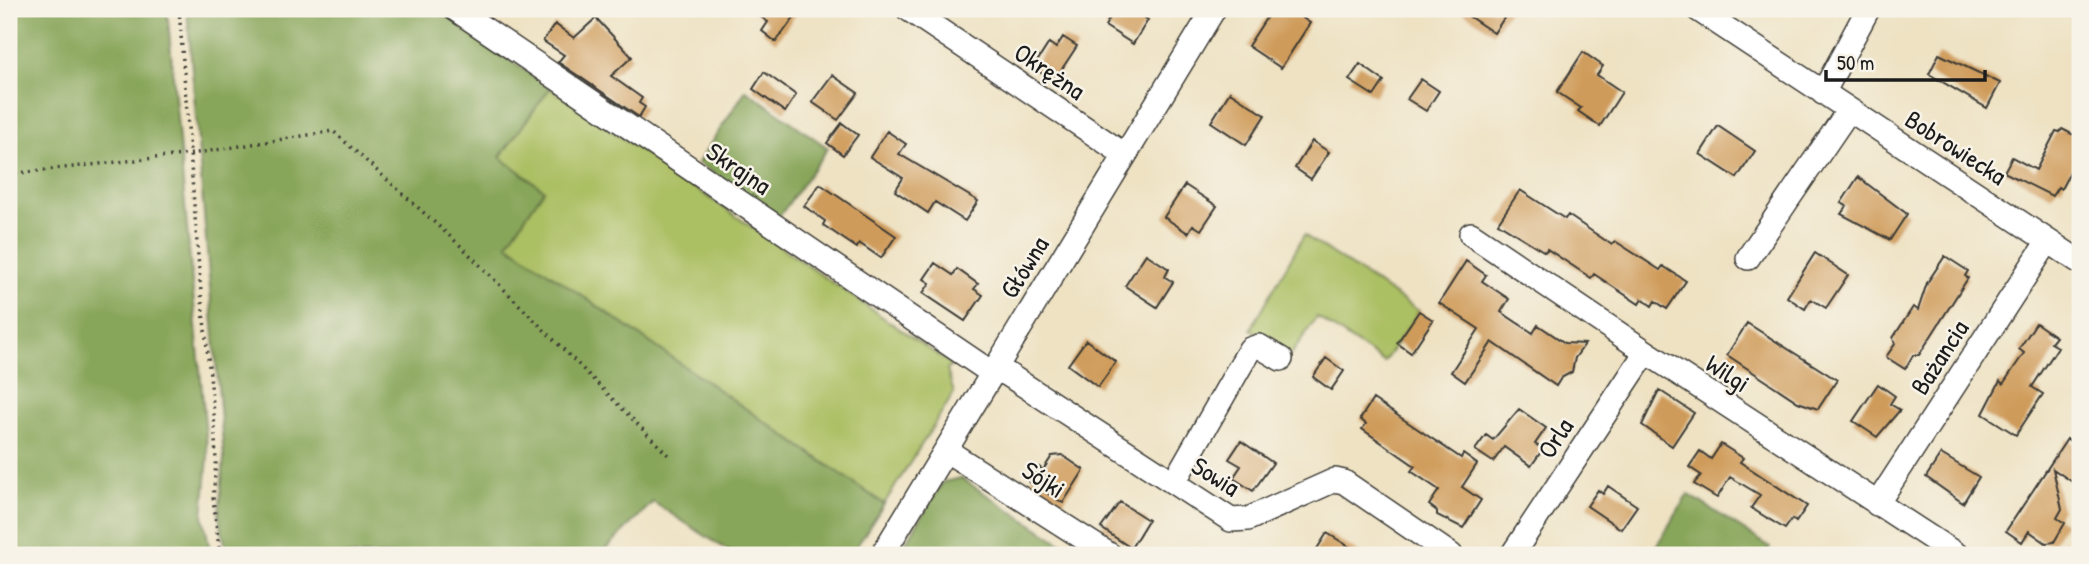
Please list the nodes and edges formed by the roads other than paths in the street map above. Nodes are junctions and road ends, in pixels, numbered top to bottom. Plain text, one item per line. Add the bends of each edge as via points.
1 (455, 9) edge
2 (908, 9) edge
3 (1214, 9) edge
4 (1697, 9) edge
5 (1868, 9) edge
6 (1823, 93) junction
7 (1849, 110) junction
8 (1125, 155) junction
9 (1471, 234) dead end
10 (2048, 241) junction
11 (1748, 258) dead end
12 (2080, 262) edge
13 (1646, 352) junction
14 (1281, 359) dead end
15 (994, 368) junction
16 (947, 450) junction
17 (1174, 482) junction
18 (1877, 504) junction
19 (882, 555) edge
20 (1110, 555) edge
21 (1451, 555) edge
22 (1512, 555) edge
23 (1957, 555) edge

1 - 15 street, Skrajna via 983,367
2 - 8 street, Okrężna
3 - 8 street, Główna
4 - 6 street, Bobrowiecka
5 - 6 street
6 - 7 street, Bobrowiecka
7 - 10 street, Bobrowiecka
7 - 11 street
8 - 15 street, Główna
9 - 13 street, Wilgi
10 - 12 street, Bobrowiecka
10 - 18 street, Bażancia
13 - 18 street, Wilgi
13 - 22 street, Orla
14 - 17 street via 1259,346 1250,349
15 - 16 street, Główna
15 - 17 street, Sowia
16 - 19 street, Główna
16 - 20 street, Sójki
17 - 21 street, Sowia via 1231,520 1248,519 1324,483 1344,482
18 - 23 street, Wilgi

